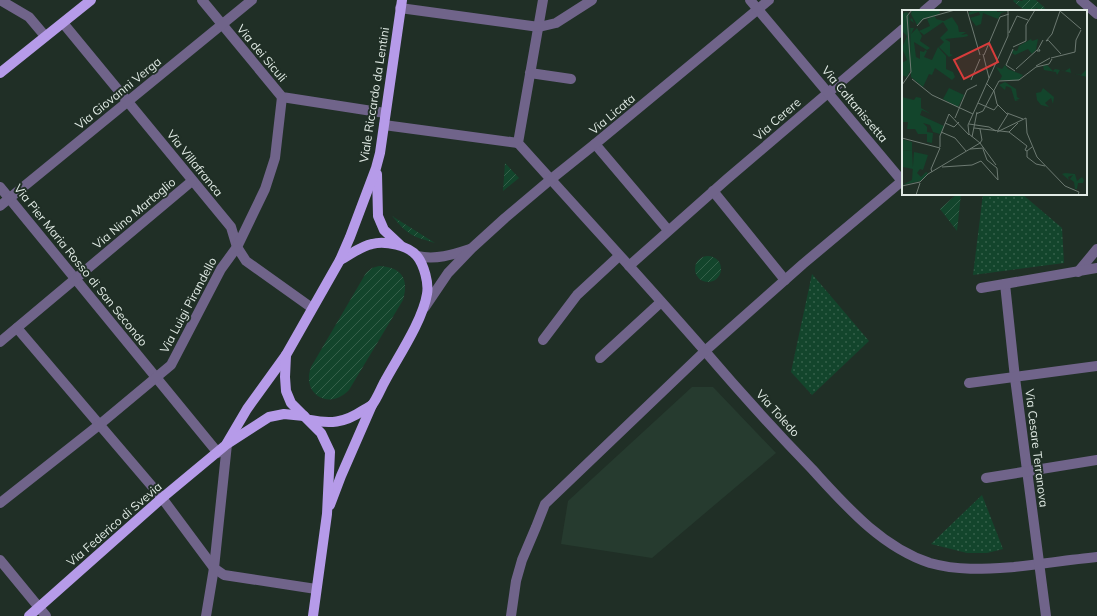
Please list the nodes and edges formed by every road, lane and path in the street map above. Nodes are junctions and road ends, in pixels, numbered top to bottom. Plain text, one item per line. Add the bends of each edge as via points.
1 (0, 0) edge
2 (91, 0) edge
3 (202, 0) edge
4 (252, 0) edge
5 (543, 0) edge
6 (592, 0) edge
7 (750, 0) edge
8 (769, 0) edge
9 (937, 0) edge
10 (1081, 0) edge
11 (401, 4) edge
12 (758, 9) junction
13 (925, 10) edge
14 (1097, 14) edge
15 (63, 23) junction
16 (222, 25) junction
17 (539, 27) junction
18 (902, 30) edge
19 (45, 36) junction
20 (0, 73) edge
21 (530, 73) junction
22 (571, 79) dead end
23 (828, 92) junction
24 (282, 97) junction
25 (128, 102) junction
26 (385, 113) junction
27 (384, 125) junction
28 (518, 143) junction
29 (595, 144) junction
30 (376, 168) junction
31 (550, 180) junction
32 (192, 181) junction
33 (0, 187) edge
34 (713, 192) junction
35 (9, 198) junction
36 (0, 206) edge
37 (668, 230) junction
38 (401, 246) junction
39 (237, 247) junction
40 (472, 248) junction
41 (1097, 249) edge
42 (417, 256) junction
43 (619, 256) junction
44 (340, 260) junction
45 (628, 266) junction
46 (1097, 268) edge
47 (1078, 272) junction
48 (75, 279) junction
49 (785, 280) junction
50 (1005, 284) junction
51 (981, 288) dead end
52 (661, 302) junction
53 (424, 307) junction
54 (312, 308) junction
55 (17, 328) junction
56 (543, 340) dead end
57 (0, 342) edge
58 (705, 351) junction
59 (286, 355) junction
60 (600, 358) dead end
61 (1097, 366) edge
62 (157, 378) junction
63 (1014, 378) junction
64 (969, 383) dead end
65 (372, 404) junction
66 (307, 418) junction
67 (99, 425) junction
68 (227, 444) junction
69 (218, 453) junction
70 (1097, 460) edge
71 (1027, 471) junction
72 (986, 478) dead end
73 (162, 498) junction
74 (0, 503) edge
75 (326, 514) junction
76 (1097, 557) edge
77 (0, 560) edge
78 (1038, 564) junction
79 (214, 568) junction
80 (316, 588) junction
81 (39, 608) junction
82 (29, 616) edge
83 (46, 616) edge
84 (206, 616) edge
85 (312, 616) edge
86 (511, 616) edge
87 (1046, 616) edge

1 - 19 street via 29,17
2 - 15 main road
3 - 16 street, Via dei Siculi
4 - 16 street, Via Giovanni Verga
5 - 17 street
6 - 17 street via 556,23
7 - 12 street, Via Caltanissetta
8 - 12 street, Via Licata
9 - 13 street
10 - 14 street
11 - 17 street
11 - 26 main road, Viale Riccardo da Lentini
12 - 23 street, Via Caltanissetta
12 - 29 street, Via Licata
15 - 19 main road
15 - 25 street, Via Villafranca
16 - 24 street, Via dei Siculi
16 - 25 street, Via Giovanni Verga
17 - 21 street
18 - 23 street, Via Cerere
19 - 20 main road
21 - 22 street
21 - 28 street
23 - 34 street, Via Cerere
23 - 49 street, Via Caltanissetta via 902,181
24 - 26 street, Via dei Siculi
24 - 39 street, Via Luigi Pirandello via 275,158 265,189
25 - 32 street, Via Villafranca
25 - 35 street, Via Giovanni Verga
26 - 27 main road, Viale Riccardo da Lentini
27 - 28 street
27 - 30 main road, Viale Riccardo da Lentini
28 - 31 street, Via Toledo
29 - 31 street, Via Licata
29 - 37 street
30 - 38 main road via 378,216 384,230
30 - 44 main road, Viale Riccardo da Lentini
31 - 40 street, Via Licata
31 - 43 street, Via Toledo
32 - 39 street, Via Villafranca via 231,227
32 - 48 street, Via Nino Martoglio
33 - 35 street, Via Pier Maria Rosso di San Secondo
34 - 37 street, Via Cerere
34 - 49 street
35 - 36 street, Via Giovanni Verga
35 - 48 street, Via Pier Maria Rosso di San Secondo
37 - 45 street, Via Cerere
38 - 42 main road
38 - 44 main road via 381,242 371,244
39 - 54 street, Via Villafranca via 246,261
39 - 62 street, Via Luigi Pirandello via 221,269 171,365
40 - 42 street via 448,256
40 - 53 street, Via Licata via 448,273
41 - 47 street
42 - 53 main road via 427,281 428,292
43 - 45 street, Via Toledo
43 - 56 street via 577,295
44 - 54 main road, Viale Riccardo da Lentini
45 - 52 street, Via Toledo
46 - 47 street
47 - 50 street
48 - 55 street, Via Nino Martoglio
48 - 62 street, Via Pier Maria Rosso di San Secondo
49 - 58 street
50 - 51 street
50 - 63 street, Via Cesare Terranova
52 - 58 street, Via Toledo
52 - 60 street
53 - 65 main road
54 - 59 main road, Viale Riccardo da Lentini
55 - 57 street, Via Nino Martoglio
55 - 67 street
58 - 78 street, Via Toledo via 859,519 885,540 929,562 955,569
58 - 86 street via 545,504 522,560
59 - 66 main road via 286,391 291,403
59 - 68 main road, Viale Riccardo da Lentini via 247,409
61 - 63 street
62 - 67 street, Via Luigi Pirandello
62 - 69 street, Via Pier Maria Rosso di San Secondo
63 - 64 street
63 - 71 street, Via Cesare Terranova
65 - 66 main road via 355,416 342,421 326,423
65 - 75 main road
66 - 68 main road via 284,414 269,417
66 - 75 main road via 321,433 330,452
67 - 73 street
67 - 74 street, Via Luigi Pirandello
68 - 69 main road, Via Federico di Svevia
68 - 79 street
69 - 73 main road, Via Federico di Svevia
70 - 71 street
71 - 72 street
71 - 78 street, Via Cesare Terranova
73 - 79 street
73 - 81 main road, Via Federico di Svevia
75 - 80 main road
76 - 78 street, Via Toledo
77 - 81 street
78 - 87 street, Via Cesare Terranova
79 - 80 street via 224,575
79 - 84 street
80 - 85 main road
81 - 82 main road, Via Federico di Svevia
81 - 83 street

